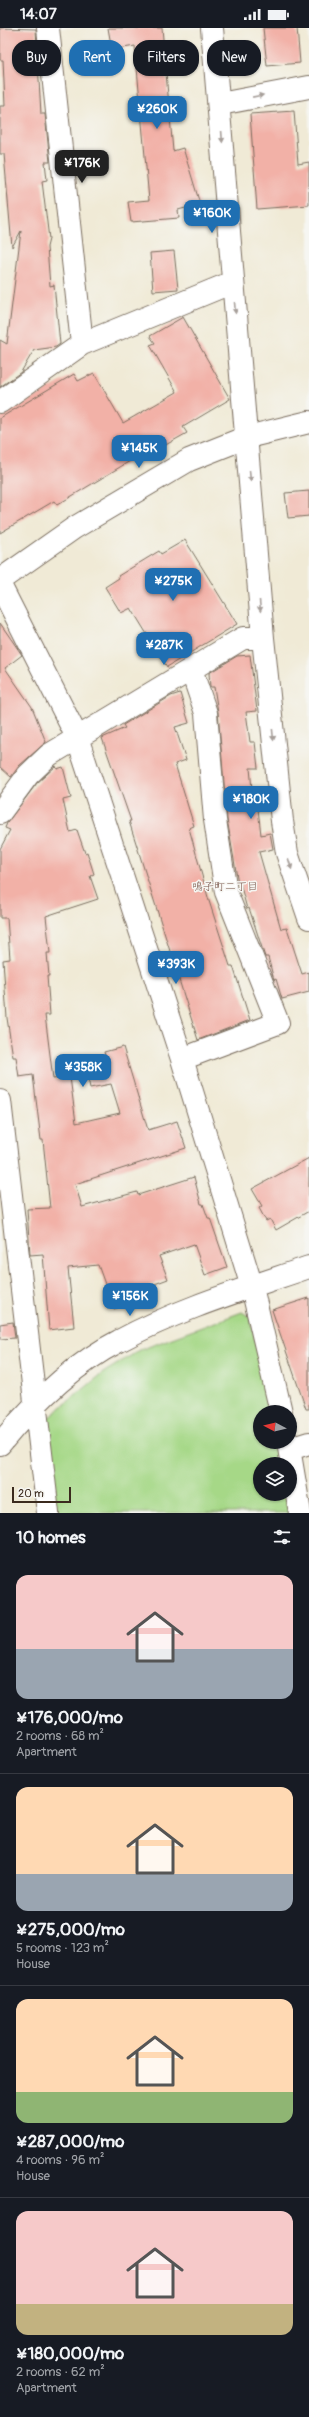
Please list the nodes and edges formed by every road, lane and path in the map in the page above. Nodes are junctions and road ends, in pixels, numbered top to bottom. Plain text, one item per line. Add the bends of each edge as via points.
1 (48, 28) edge
2 (212, 28) edge
3 (309, 87) edge
4 (220, 104) junction
5 (233, 282) junction
6 (82, 344) junction
7 (0, 402) edge
8 (309, 422) edge
9 (247, 437) junction
10 (0, 580) edge
11 (0, 585) edge
12 (263, 638) junction
13 (191, 669) junction
14 (77, 737) junction
15 (0, 813) edge
16 (309, 918) edge
17 (182, 1059) junction
18 (0, 1101) edge
19 (309, 1267) edge
20 (252, 1287) junction
21 (36, 1403) junction
22 (279, 1405) edge
23 (0, 1444) edge
24 (296, 1449) edge
25 (48, 1513) edge
26 (300, 1513) edge

1 - 6 street
2 - 4 street
4 -> 3 street
4 -> 5 street
5 - 6 street
5 -> 9 street
6 - 7 street
8 - 9 street
9 - 10 street via 189,460 128,495 74,528
9 -> 12 street
11 - 14 street
12 - 13 street via 243,638
12 -> 16 street via 285,845 296,885
13 - 14 street
13 - 17 street via 206,713 215,820 226,892 278,1023
14 - 15 street via 49,755 28,775
14 - 17 street
17 - 20 street
18 - 21 street
19 - 20 street
20 - 21 street via 164,1320 118,1341 76,1369
20 - 22 street
21 - 23 street
21 - 25 street
24 - 26 street

